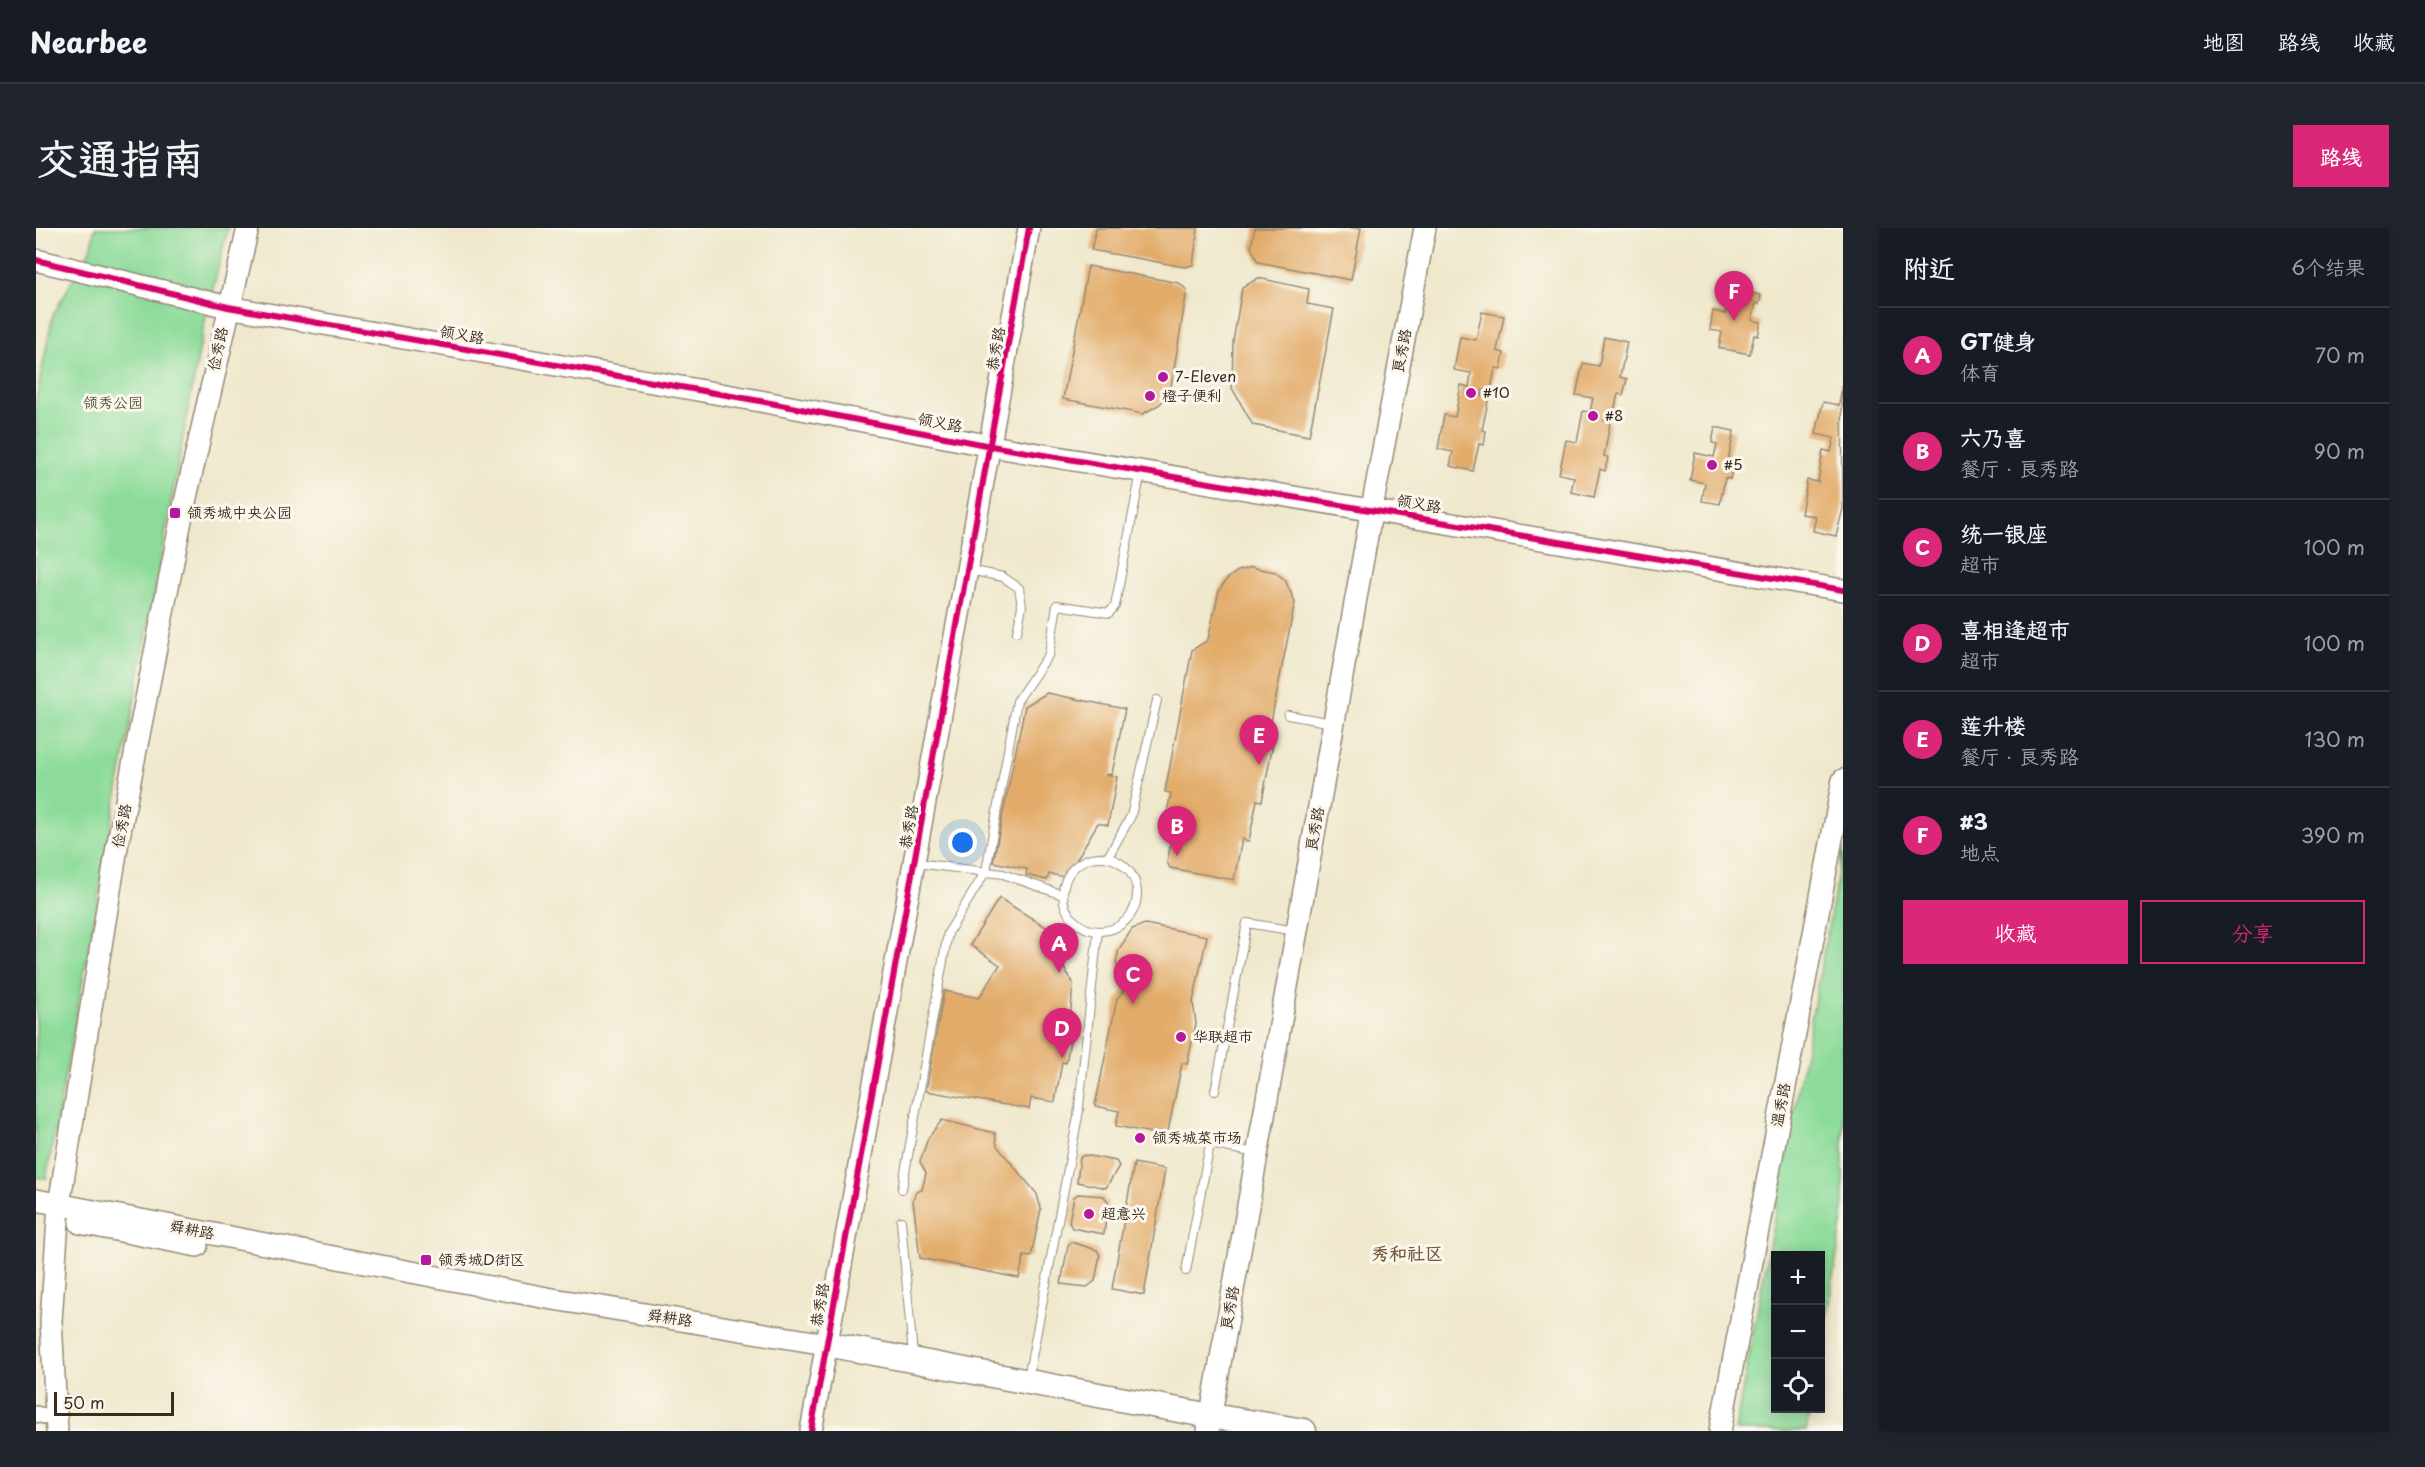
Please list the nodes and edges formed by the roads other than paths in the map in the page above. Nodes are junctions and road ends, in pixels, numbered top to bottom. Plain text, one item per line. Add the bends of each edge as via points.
1 (248, 228) edge
2 (1029, 228) edge
3 (1425, 228) edge
4 (36, 260) edge
5 (228, 307) junction
6 (991, 446) junction
7 (1141, 470) junction
8 (1372, 508) junction
9 (968, 570) junction
10 (1843, 590) edge
11 (1017, 632) dead end
12 (1157, 700) dead end
13 (1288, 715) dead end
14 (1334, 724) junction
15 (1843, 780) edge
16 (1108, 857) junction
17 (914, 862) junction
18 (986, 871) junction
19 (1063, 895) junction
20 (1098, 931) junction
21 (1297, 932) junction
22 (1215, 1091) dead end
23 (1258, 1153) junction
24 (902, 1189) dead end
25 (36, 1200) edge
26 (59, 1211) junction
27 (36, 1213) edge
28 (901, 1221) dead end
29 (1186, 1271) dead end
30 (825, 1350) junction
31 (913, 1360) junction
32 (1028, 1382) junction
33 (50, 1421) edge
34 (1210, 1427) edge
35 (810, 1431) edge
36 (1304, 1431) edge
37 (1720, 1431) edge

1 - 5 street, 俭秀路
2 - 6 street, 恭秀路
3 - 8 street, 良秀路
4 - 5 street, 领义路
5 - 6 street, 领义路
5 - 26 street, 俭秀路 via 182,515 117,847
6 - 7 street, 领义路
6 - 9 street, 恭秀路
7 - 8 street, 领义路
7 - 18 lane via 1115,606 1109,613 1058,605 1049,654 1017,701
8 - 10 street, 领义路
8 - 14 street, 良秀路
9 - 11 lane via 1003,577 1019,588 1022,606
9 - 17 street, 恭秀路
12 - 16 lane via 1131,816
13 - 14 lane
14 - 21 street, 良秀路
15 - 37 street, 温秀路
16 - 19 lane via 1096,856 1074,867
16 - 20 lane via 1120,861 1135,880 1136,904 1122,925
17 - 18 lane
17 - 30 street, 恭秀路
18 - 19 lane
18 - 24 lane via 948,933
19 - 20 lane via 1068,913 1076,922
20 - 32 lane via 1078,1116
21 - 22 lane via 1247,923
21 - 23 street, 良秀路
23 - 29 lane via 1210,1144
23 - 34 street, 良秀路
25 - 26 street, 舜耕路
26 - 27 street, 舜耕路
26 - 30 street, 舜耕路 via 318,1268
26 - 33 street, 俭秀路 via 51,1321
28 - 31 lane
30 - 31 main road, 舜耕路
30 - 34 main road, 舜耕路
30 - 35 street, 恭秀路
31 - 32 main road, 舜耕路
32 - 34 main road, 舜耕路
34 - 36 main road, 舜耕路

